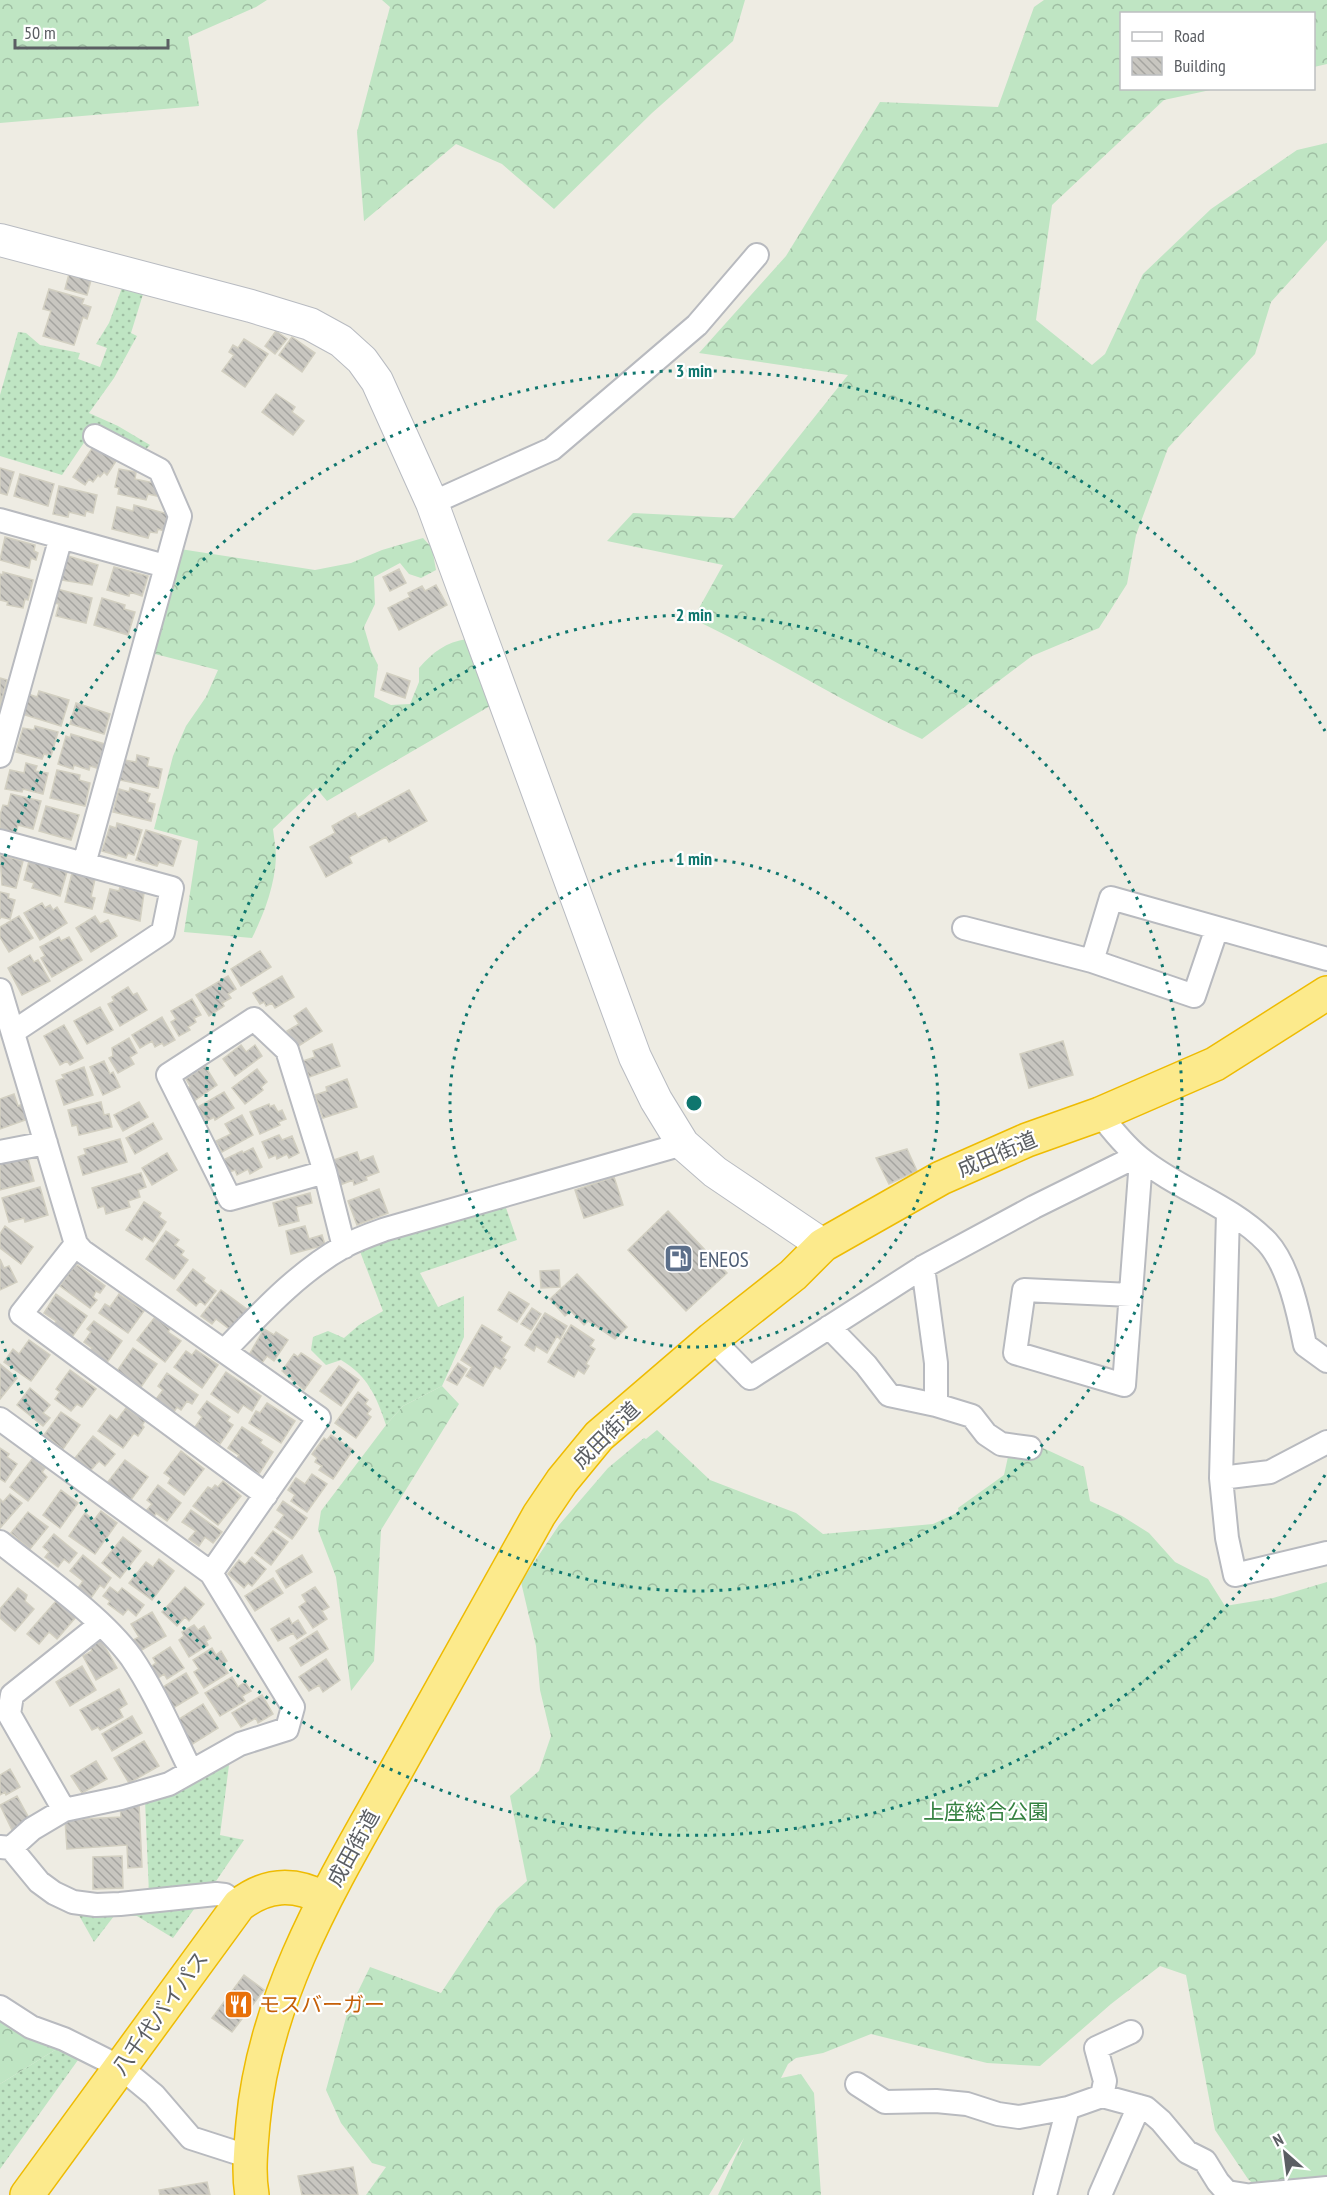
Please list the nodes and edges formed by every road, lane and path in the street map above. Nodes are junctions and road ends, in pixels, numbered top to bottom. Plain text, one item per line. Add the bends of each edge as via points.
1 (0, 240) edge
2 (757, 255) dead end
3 (95, 436) dead end
4 (432, 503) junction
5 (0, 520) edge
6 (61, 537) junction
7 (165, 566) junction
8 (0, 756) edge
9 (0, 841) edge
10 (84, 864) junction
11 (964, 928) dead end
12 (1217, 928) junction
13 (1327, 959) edge
14 (1092, 961) junction
15 (0, 990) edge
16 (1327, 993) edge
17 (13, 1032) junction
18 (1100, 1114) junction
19 (46, 1143) junction
20 (683, 1144) junction
21 (0, 1152) edge
22 (1139, 1158) junction
23 (325, 1172) junction
24 (1228, 1213) junction
25 (76, 1244) junction
26 (823, 1245) junction
27 (344, 1247) junction
28 (923, 1267) junction
29 (1131, 1295) junction
30 (829, 1328) junction
31 (712, 1339) junction
32 (224, 1352) junction
33 (1327, 1360) edge
34 (936, 1405) junction
35 (0, 1419) edge
36 (1327, 1442) edge
37 (1030, 1448) dead end
38 (1221, 1478) junction
39 (266, 1495) junction
40 (0, 1542) edge
41 (1327, 1553) edge
42 (210, 1573) junction
43 (101, 1624) junction
44 (191, 1771) junction
45 (64, 1810) junction
46 (5, 1847) edge
47 (325, 1899) junction
48 (239, 1905) junction
49 (0, 2007) edge
50 (1131, 2032) dead end
51 (120, 2067) junction
52 (856, 2084) dead end
53 (1102, 2096) junction
54 (1139, 2106) junction
55 (1068, 2108) junction
56 (250, 2157) junction
57 (1327, 2188) edge
58 (1233, 2194) edge
59 (27, 2195) edge
60 (252, 2195) edge
61 (1045, 2195) edge
62 (1100, 2195) edge
63 (1252, 2195) edge

1 - 4 street via 251,306 310,324 341,341 377,381
2 - 4 street via 697,325 552,450
3 - 7 street via 160,470 180,516
4 - 20 street via 635,1057
5 - 6 street
6 - 7 street
6 - 8 street
7 - 10 street
9 - 10 street
10 - 17 street via 171,888 163,932
11 - 14 street
12 - 13 street
12 - 14 street via 1111,898
12 - 14 street via 1194,996
15 - 17 street
16 - 18 highway, 成田街道 via 1215,1064
17 - 19 street
18 - 22 street
18 - 26 highway, 成田街道 via 1027,1140 941,1178
19 - 21 street
19 - 25 street
20 - 26 street via 715,1172
20 - 27 street via 386,1228
22 - 24 street
22 - 28 street via 1034,1207
22 - 29 street
23 - 23 street via 287,1050 254,1020 168,1075 230,1199
23 - 27 street
24 - 33 street via 1268,1243 1285,1272 1305,1345
24 - 38 street
25 - 32 street
25 - 39 street via 21,1314
26 - 31 highway, 成田街道 via 793,1275
27 - 32 street via 301,1277
28 - 30 street
28 - 34 street via 936,1363
29 - 29 street via 1124,1385 1015,1353 1024,1290
30 - 31 street via 750,1378
30 - 34 street via 889,1395
31 - 47 highway, 成田街道 via 599,1436 562,1480
32 - 39 street via 319,1418
34 - 37 street via 972,1416 986,1434 1001,1444
35 - 42 street
36 - 38 street via 1270,1472
38 - 41 street via 1235,1575
39 - 42 street
40 - 43 street
42 - 44 street via 293,1707 287,1729 240,1744
43 - 44 street via 131,1657
43 - 45 street via 12,1695 9,1714
44 - 45 street via 169,1784
45 - 46 street
46 - 48 street via 39,1882 73,1902 120,1904 216,1894
47 - 48 highway, 八千代バイパス via 284,1887 250,1896
47 - 56 highway, 成田街道 via 287,1981 268,2036 256,2089
48 - 51 highway, 八千代バイパス
49 - 51 street via 31,2027
50 - 53 street via 1096,2048 1105,2080
51 - 56 street via 154,2095 191,2138
51 - 59 highway, 八千代バイパス
52 - 55 street via 885,2102 967,2104 1019,2117
53 - 54 street
53 - 55 street
54 - 58 street via 1161,2121 1187,2152 1205,2161 1218,2182
54 - 62 street
55 - 61 street
56 - 60 highway, 成田街道
57 - 63 street

